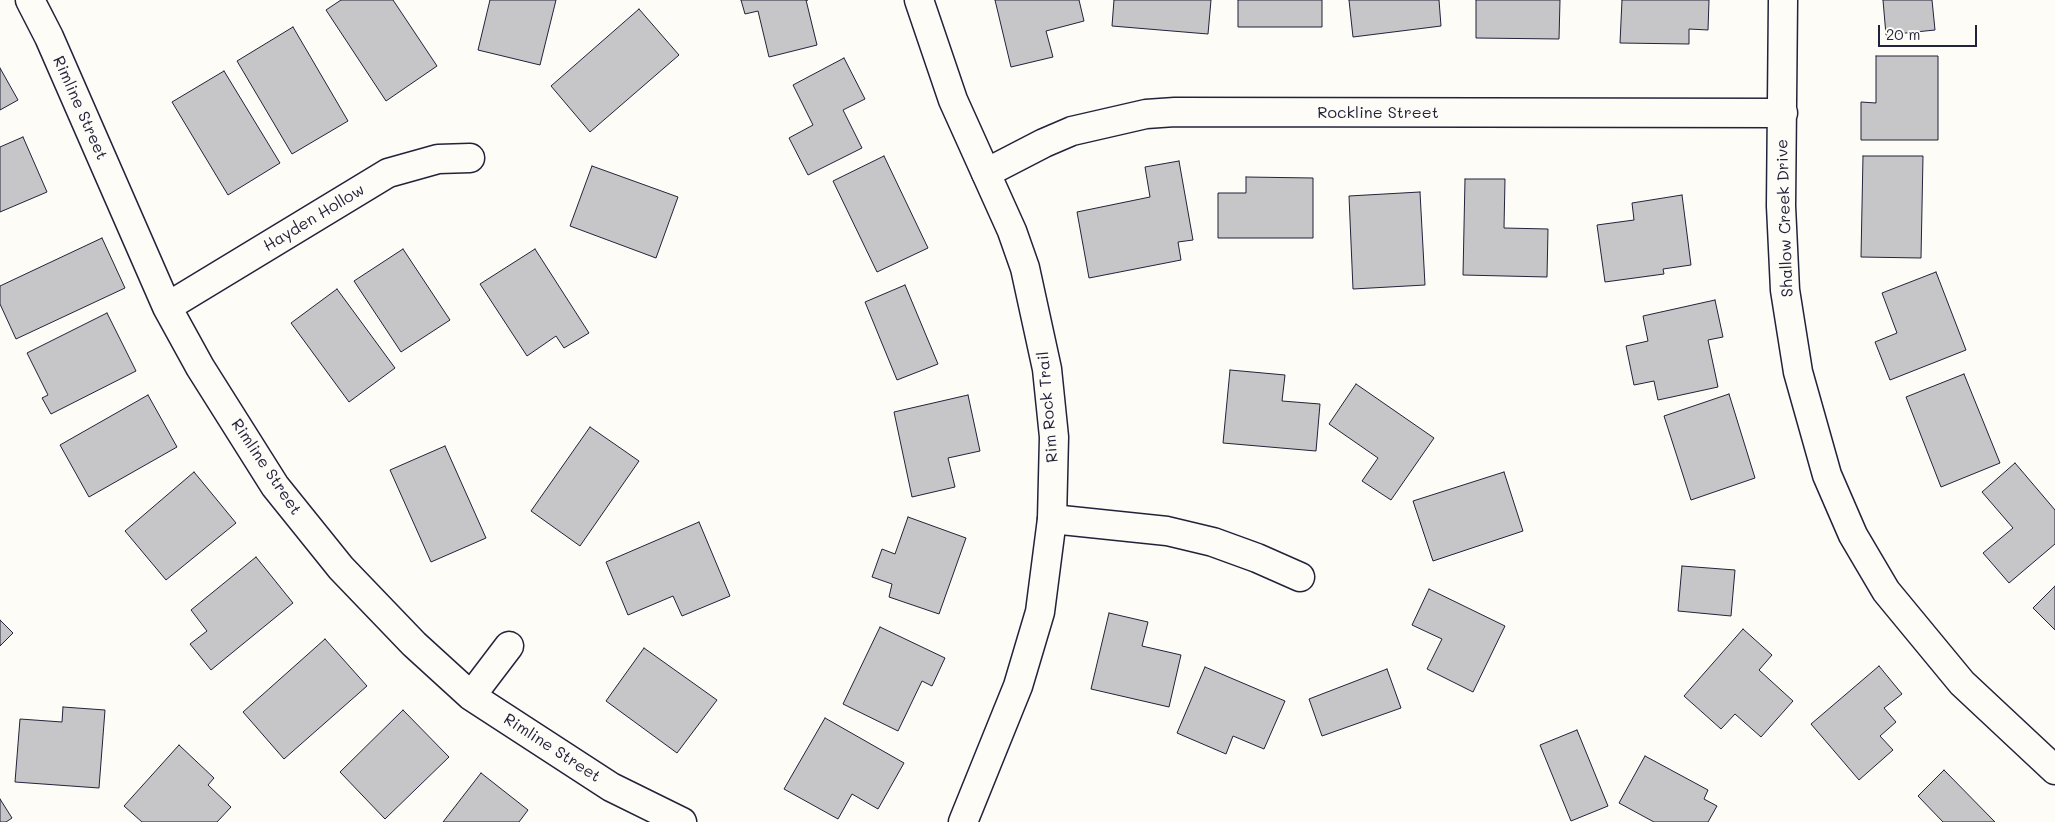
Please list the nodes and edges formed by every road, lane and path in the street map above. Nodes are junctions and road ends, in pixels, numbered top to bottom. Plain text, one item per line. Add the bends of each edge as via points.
1 (30, 0) edge
2 (919, 0) edge
3 (1783, 0) edge
4 (1782, 113) junction
5 (470, 158) dead end
6 (986, 173) junction
7 (168, 307) junction
8 (1052, 519) junction
9 (1300, 577) dead end
10 (509, 646) dead end
11 (471, 696) junction
12 (2055, 770) edge
13 (682, 822) edge
14 (963, 822) edge

1 - 7 street, Rimline Street via 49,36
2 - 6 street, Rim Rock Trail via 945,80
3 - 4 street, Shallow Creek Drive
4 - 6 street, Rockline Street via 1146,114 1072,131
4 - 12 street, Shallow Creek Drive via 1781,206 1785,290 1798,372 1827,475 1853,535 1886,591 1962,682
5 - 7 street, Hayden Hollow via 438,159 388,173
6 - 8 street, Rim Rock Trail via 1019,250 1041,332 1054,437
7 - 11 street, Rimline Street via 200,367 275,486 341,568 414,644
8 - 9 street via 1167,531 1213,542
8 - 14 street, Rim Rock Trail via 1044,587 1029,653 1002,731
10 - 11 street
11 - 13 street, Rimline Street via 611,787

